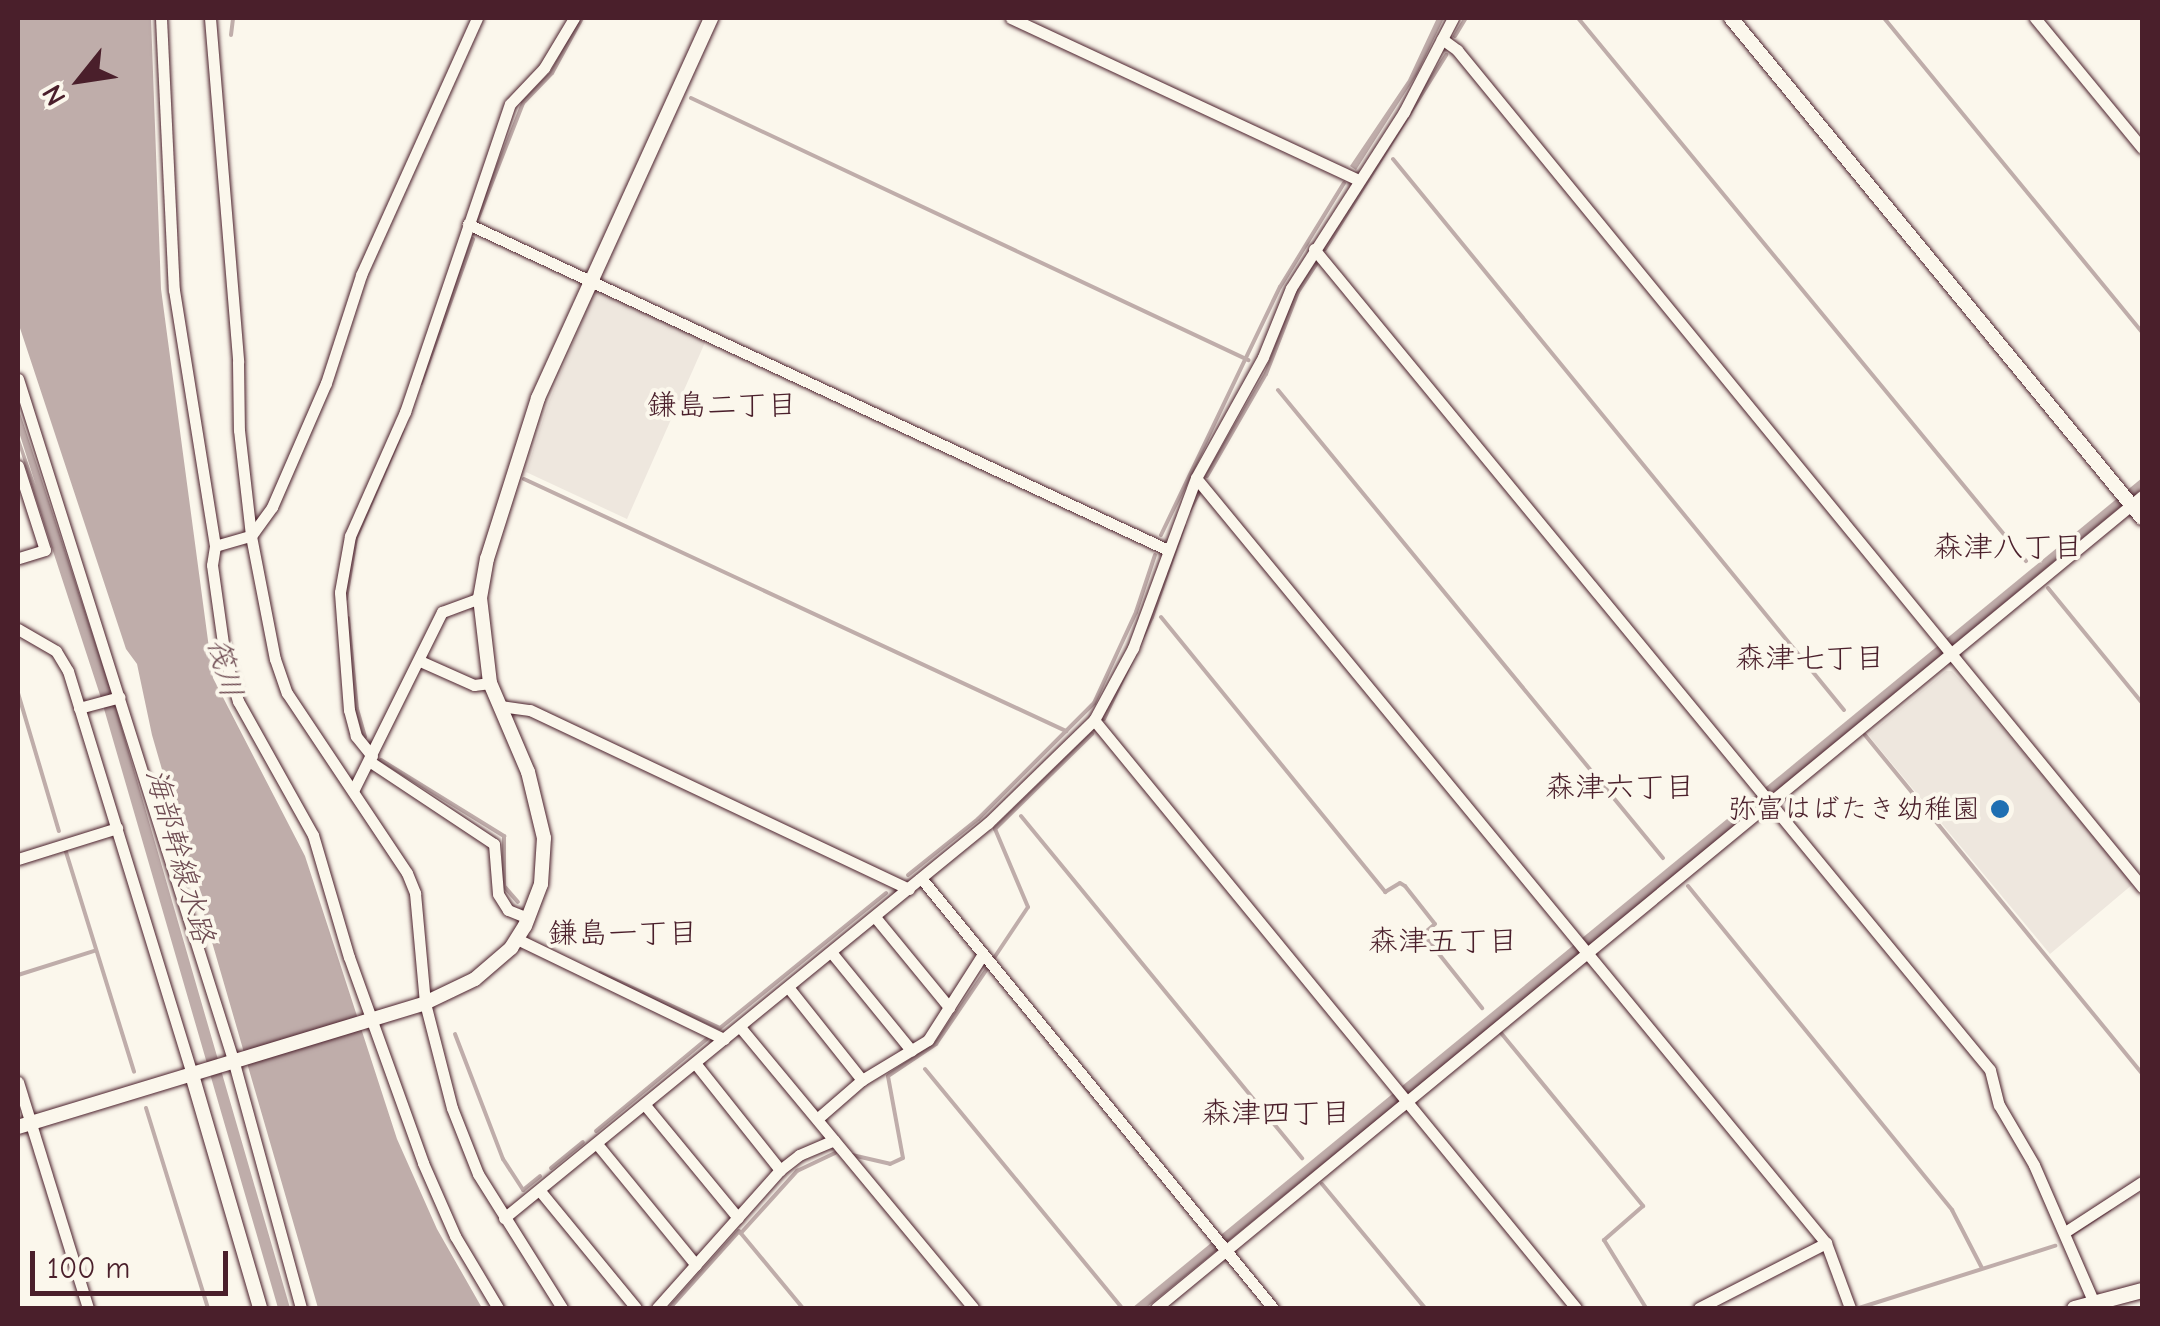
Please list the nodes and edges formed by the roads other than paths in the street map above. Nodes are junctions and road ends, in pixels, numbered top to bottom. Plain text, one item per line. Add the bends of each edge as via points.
1 (161, 18) edge
2 (210, 18) edge
3 (477, 18) edge
4 (574, 18) edge
5 (711, 18) edge
6 (1011, 18) edge
7 (1453, 18) edge
8 (1731, 18) edge
9 (2036, 18) edge
10 (1442, 40) junction
11 (2142, 148) edge
12 (1357, 180) junction
13 (468, 224) junction
14 (1314, 249) junction
15 (590, 278) junction
16 (18, 379) edge
17 (18, 466) edge
18 (1196, 478) junction
19 (2137, 500) edge
20 (2142, 518) edge
21 (252, 536) junction
22 (214, 546) junction
23 (1166, 549) junction
24 (18, 558) edge
25 (480, 598) junction
26 (18, 629) edge
27 (1947, 650) junction
28 (420, 661) junction
29 (490, 683) junction
30 (118, 697) junction
31 (500, 706) junction
32 (80, 708) junction
33 (1094, 720) junction
34 (371, 758) junction
35 (354, 788) junction
36 (1767, 798) junction
37 (118, 828) junction
38 (18, 859) edge
39 (921, 878) junction
40 (2142, 887) edge
41 (908, 889) junction
42 (875, 916) junction
43 (528, 918) junction
44 (517, 939) junction
45 (831, 952) junction
46 (983, 954) junction
47 (1588, 955) junction
48 (788, 988) junction
49 (425, 1003) junction
50 (949, 1008) junction
51 (371, 1020) junction
52 (740, 1027) junction
53 (724, 1039) junction
54 (911, 1050) junction
55 (234, 1062) junction
56 (695, 1064) junction
57 (192, 1075) junction
58 (862, 1080) junction
59 (18, 1082) edge
60 (1403, 1097) junction
61 (644, 1105) junction
62 (817, 1119) junction
63 (24, 1125) edge
64 (834, 1140) junction
65 (596, 1144) junction
66 (780, 1170) junction
67 (2142, 1182) edge
68 (540, 1191) junction
69 (504, 1218) junction
70 (738, 1218) junction
71 (2065, 1232) junction
72 (1826, 1243) junction
73 (1222, 1246) junction
74 (696, 1265) junction
75 (2142, 1290) edge
76 (2094, 1303) junction
77 (88, 1308) edge
78 (260, 1308) edge
79 (301, 1308) edge
80 (498, 1308) edge
81 (562, 1308) edge
82 (636, 1308) edge
83 (657, 1308) edge
84 (973, 1308) edge
85 (1156, 1308) edge
86 (1274, 1308) edge
87 (1576, 1308) edge
88 (1699, 1308) edge
89 (1850, 1308) edge
90 (2074, 1308) edge

1 - 22 street via 174,290
2 - 21 street
3 - 21 street via 361,276 326,383 272,507
4 - 13 street via 544,68 510,104
5 - 15 street
6 - 12 street
7 - 10 street
8 - 19 street via 2120,492
9 - 11 street
10 - 12 street
10 - 27 street via 1457,50
12 - 14 street
13 - 15 street
13 - 34 street via 405,412 350,536 340,592 349,710
14 - 18 street
14 - 36 street
15 - 23 street
15 - 25 street via 538,398
16 - 30 street
17 - 24 street via 45,550
18 - 23 street
18 - 47 street
19 - 20 street
19 - 27 street
21 - 22 street
21 - 35 street via 281,679
22 - 51 street via 221,633 238,701 313,835
23 - 33 street via 1133,648
25 - 28 street via 442,612
25 - 29 street
26 - 32 street via 56,651
27 - 36 street
27 - 40 street
28 - 29 street via 474,685
28 - 34 street
29 - 31 street
30 - 32 street
30 - 55 street
31 - 41 street via 530,710
31 - 43 street via 528,772 544,838 541,884
32 - 37 street
33 - 39 street
33 - 60 street
34 - 35 street
34 - 43 street via 494,844 498,894 508,910
35 - 49 street via 415,893
36 - 47 street
36 - 71 street via 1990,1070 1999,1105
37 - 38 street
37 - 57 street
39 - 41 street
39 - 46 street
41 - 42 street
42 - 45 street
42 - 50 street
43 - 44 street
44 - 49 street via 475,979
44 - 53 street
45 - 48 street
45 - 54 street
46 - 50 street
46 - 73 street
47 - 60 street
47 - 72 street
48 - 52 street
48 - 58 street
49 - 51 street
49 - 69 street via 452,1108
50 - 54 street via 928,1040
51 - 55 street
51 - 80 street via 455,1236
52 - 53 street
52 - 62 street
53 - 56 street
54 - 58 street
55 - 57 street
55 - 79 street
56 - 61 street
56 - 66 street
57 - 63 street
57 - 78 street
58 - 62 street
59 - 63 street
60 - 73 street
60 - 87 street
61 - 65 street
61 - 70 street
62 - 64 street
63 - 77 street
64 - 66 street
64 - 84 street
65 - 68 street
65 - 74 street
66 - 70 street
67 - 71 street
68 - 69 street
68 - 82 street
69 - 81 street
70 - 74 street
71 - 76 street
72 - 88 street
72 - 89 street
73 - 85 street
73 - 86 street
74 - 83 street
75 - 76 main road
76 - 90 main road

